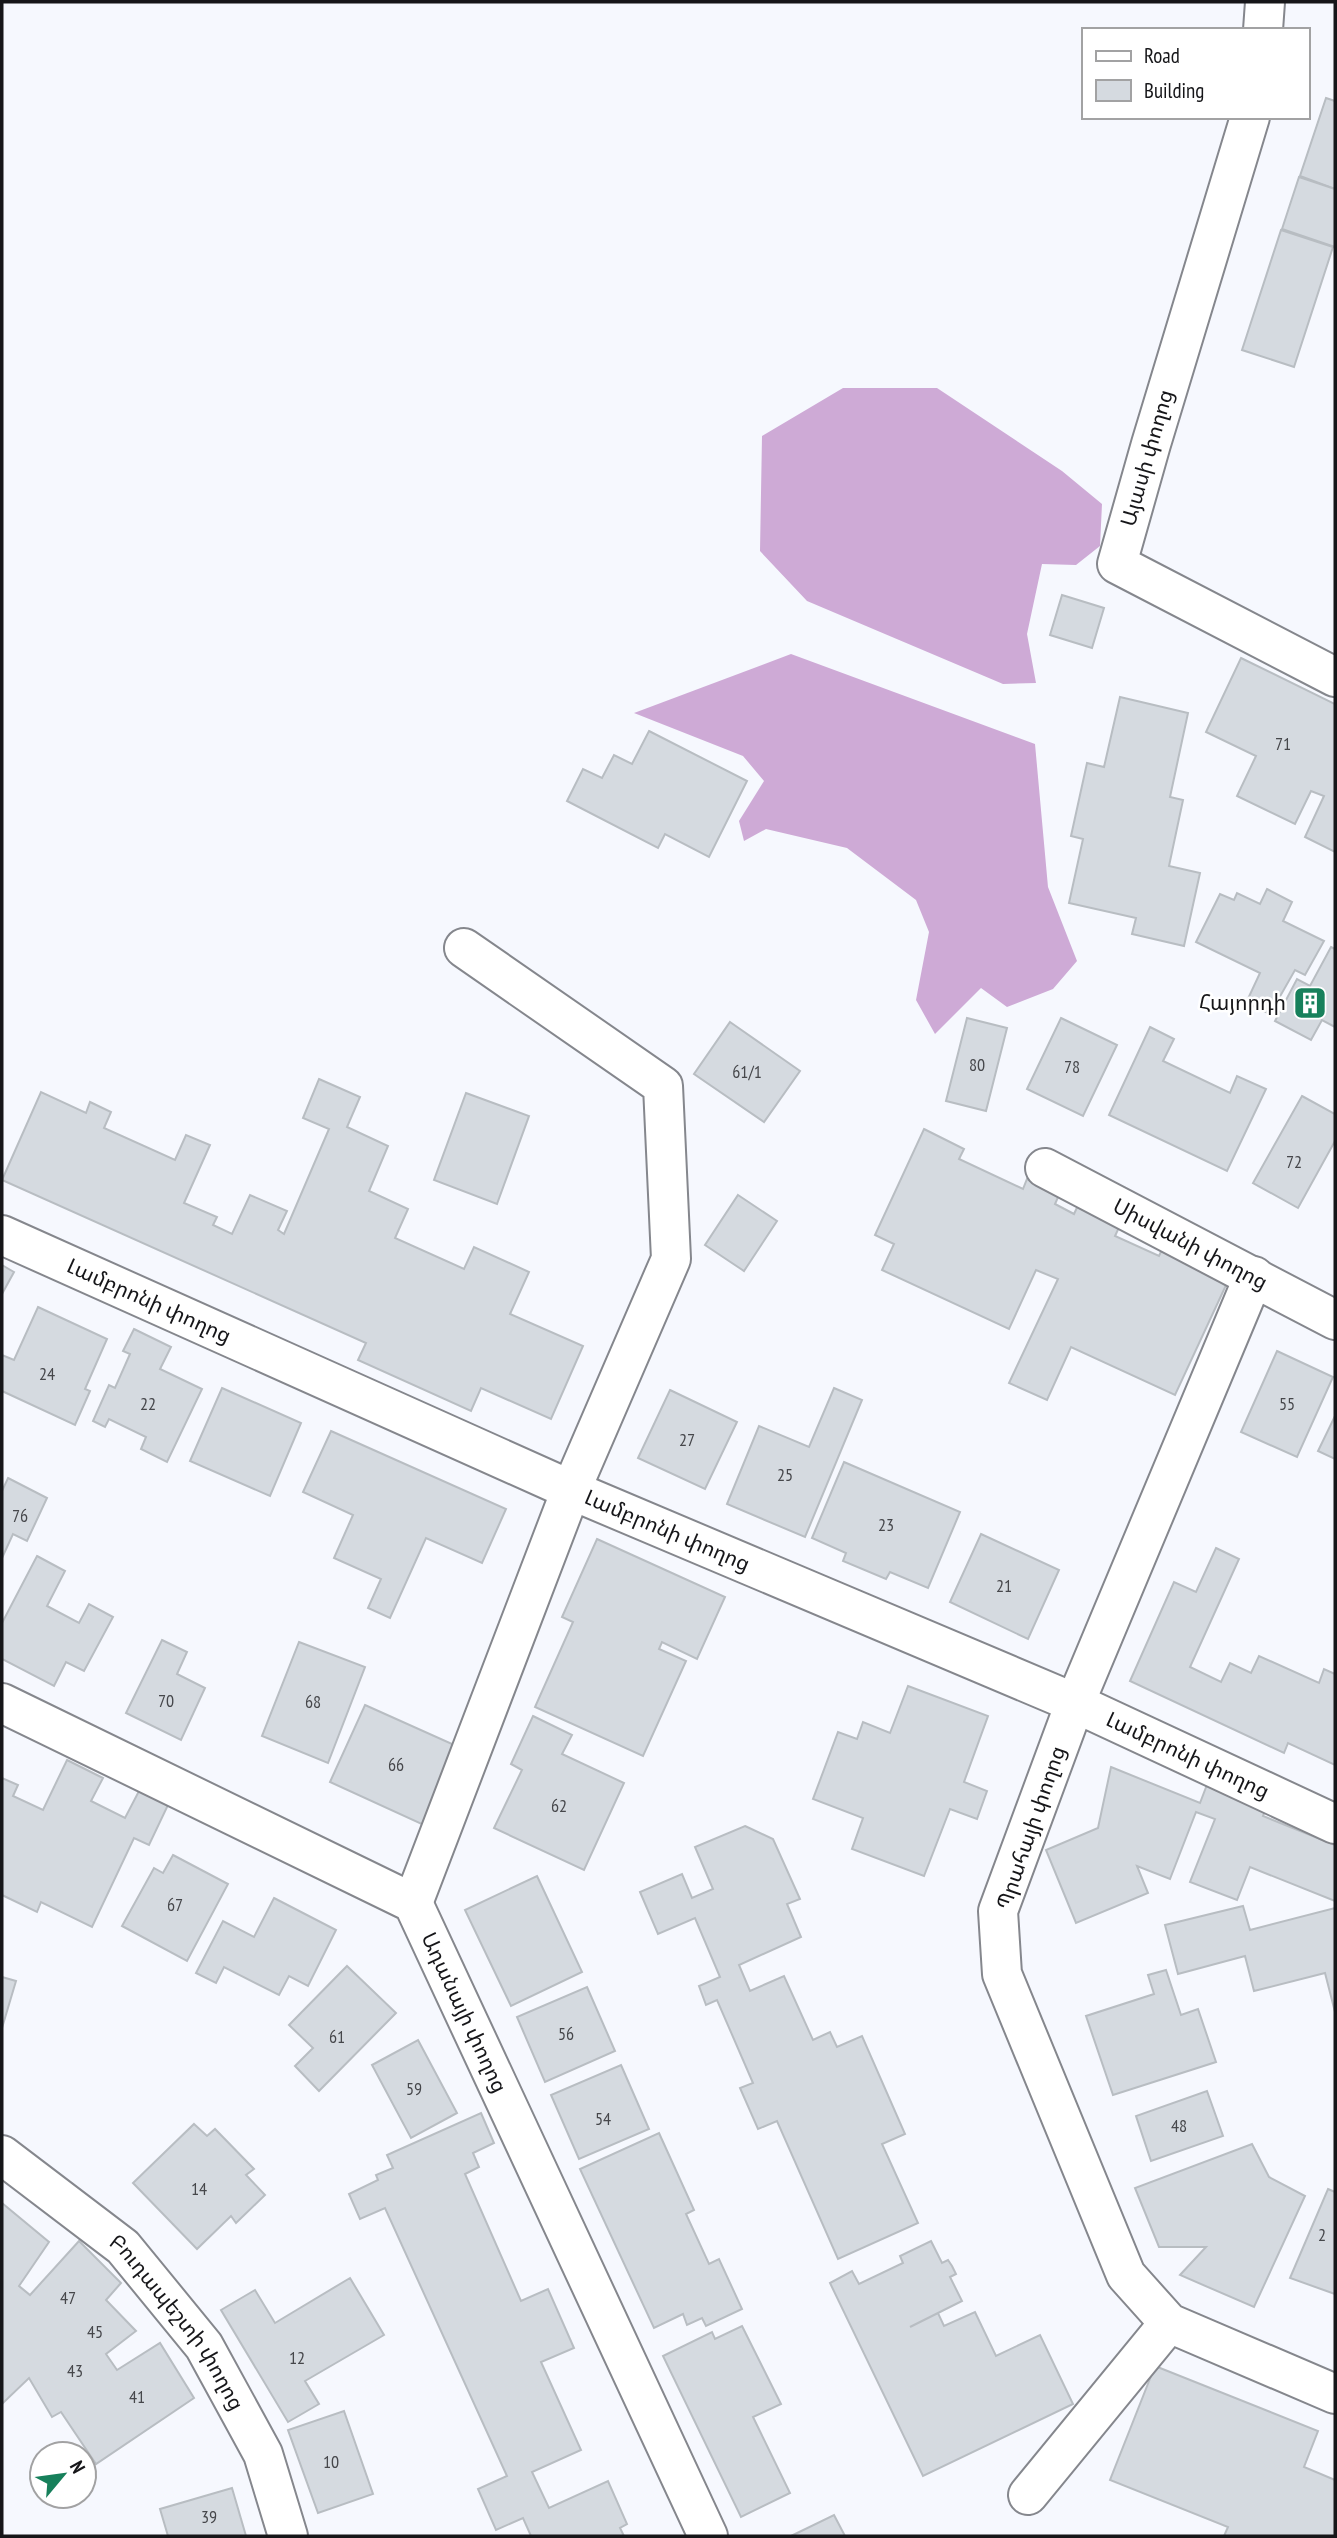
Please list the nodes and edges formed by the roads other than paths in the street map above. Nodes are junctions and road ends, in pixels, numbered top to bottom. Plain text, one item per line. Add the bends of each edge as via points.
1 (1265, 2) edge
2 (1263, 28) edge
3 (1249, 119) edge
4 (1335, 677) edge
5 (464, 948) dead end
6 (1045, 1168) dead end
7 (2, 1235) edge
8 (1254, 1276) junction
9 (1335, 1320) edge
10 (572, 1490) junction
11 (2, 1703) edge
12 (1075, 1703) junction
13 (1335, 1824) edge
14 (413, 1903) junction
15 (2, 2155) edge
16 (1169, 2323) junction
17 (1333, 2387) edge
18 (1028, 2494) dead end
19 (288, 2536) edge
20 (708, 2536) edge

1 - 2 street
3 - 4 street, Այասի փողոց via 1117,564
5 - 10 street via 663,1086 671,1259
6 - 8 street, Սիսվանի փողոց
7 - 10 street, Լամբրոնի փողոց
8 - 9 street, Սիսվանի փողոց
8 - 12 street, Պրահայի փողոց
10 - 12 street, Լամբրոնի փողոց
10 - 14 street
11 - 14 street
12 - 13 street, Լամբրոնի փողոց
12 - 16 street, Պրահայի փողոց via 998,1911 1002,1974 1126,2275
14 - 20 street, Ադանայի փողոց
15 - 19 street, Բուդապեշտի փողոց via 123,2246 204,2346 263,2454
16 - 17 street, Պրահայի փողոց
16 - 18 street

